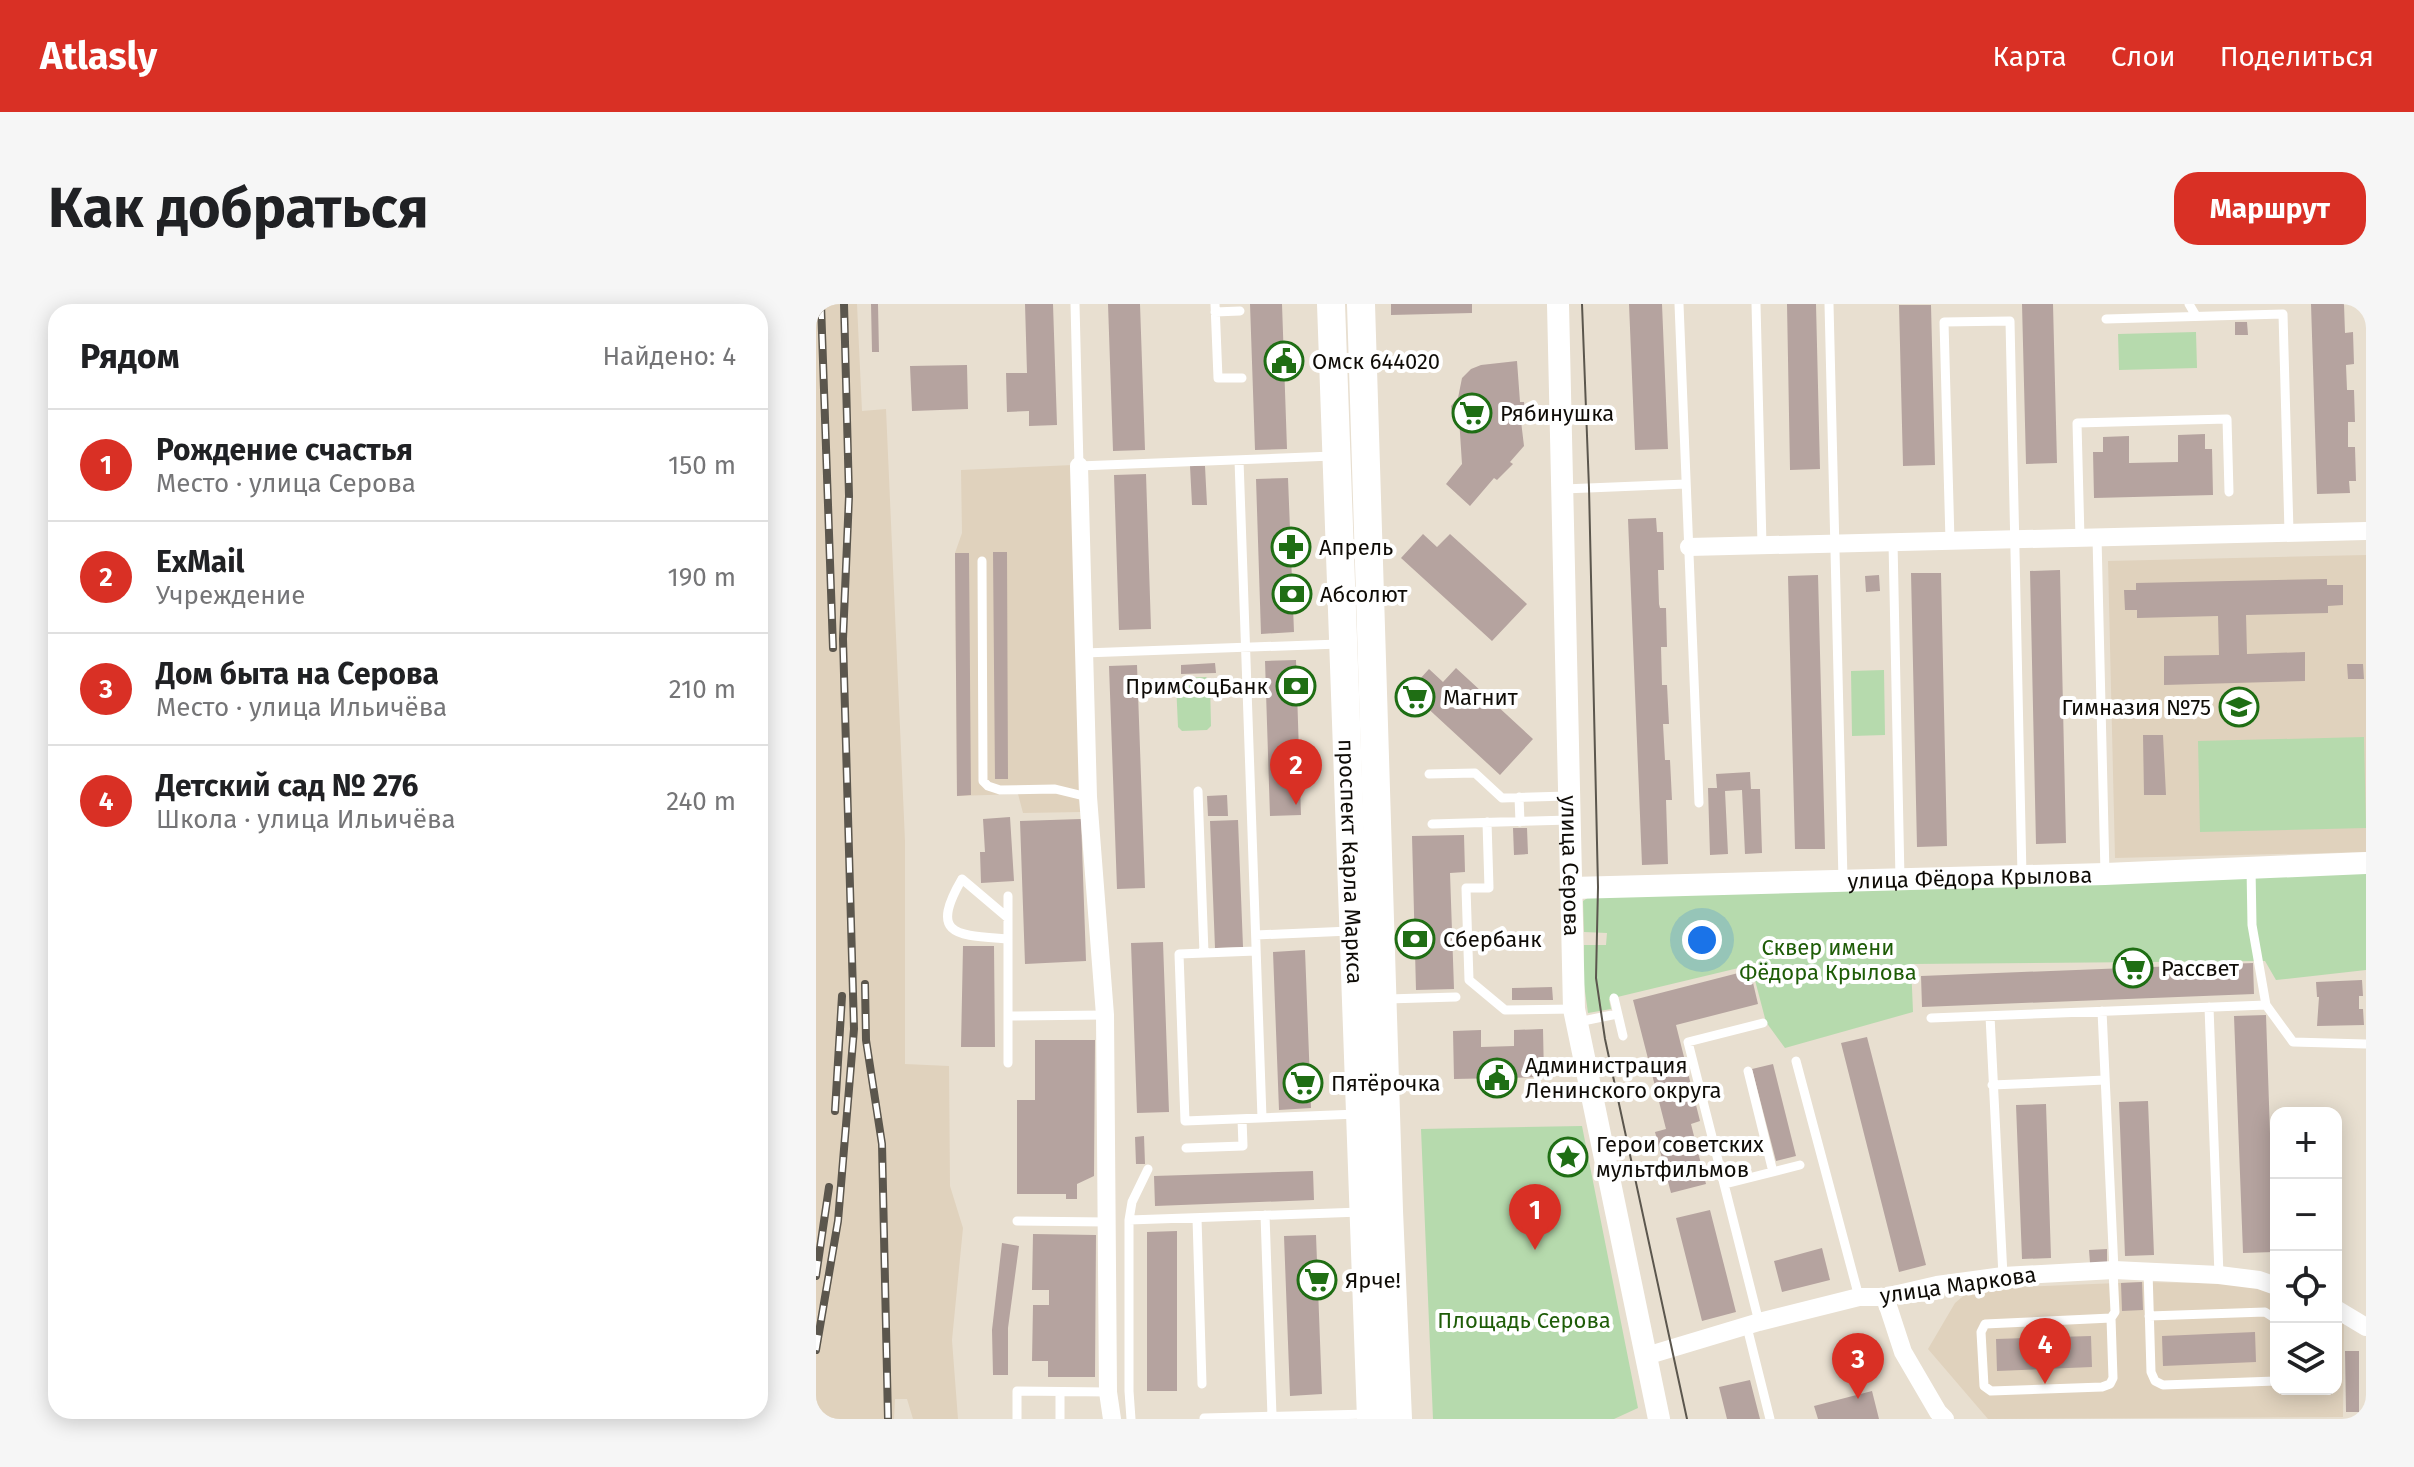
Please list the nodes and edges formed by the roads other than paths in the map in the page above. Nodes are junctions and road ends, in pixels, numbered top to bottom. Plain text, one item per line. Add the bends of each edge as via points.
1 (1075, 304) edge
2 (1331, 304) edge
3 (1361, 304) edge
4 (1558, 304) edge
5 (1679, 304) edge
6 (1756, 304) edge
7 (1829, 304) edge
8 (2189, 304) edge
9 (1215, 308) edge
10 (1240, 311) dead end
11 (2196, 316) junction
12 (2106, 319) dead end
13 (1242, 378) dead end
14 (1364, 411) junction
15 (1335, 412) junction
16 (1336, 456) junction
17 (1239, 460) junction
18 (1079, 466) junction
19 (1686, 484) junction
20 (1564, 489) junction
21 (2229, 492) dead end
22 (2366, 531) edge
23 (2289, 532) junction
24 (2088, 537) junction
25 (2015, 539) junction
26 (1950, 541) junction
27 (1893, 542) junction
28 (1835, 544) junction
29 (1762, 545) junction
30 (1689, 547) junction
31 (982, 561) dead end
32 (1342, 644) junction
33 (1245, 648) junction
34 (1084, 653) junction
35 (1429, 774) dead end
36 (1198, 791) dead end
37 (1570, 796) junction
38 (1088, 797) junction
39 (1519, 797) junction
40 (1699, 803) dead end
41 (1570, 820) junction
42 (1487, 822) junction
43 (1520, 822) junction
44 (1432, 824) dead end
45 (2366, 863) edge
46 (2250, 867) junction
47 (2105, 874) junction
48 (2022, 876) junction
49 (1900, 879) junction
50 (1843, 881) junction
51 (1572, 888) junction
52 (1008, 896) dead end
53 (1008, 918) junction
54 (1353, 931) junction
55 (1256, 935) junction
56 (1008, 939) junction
57 (1256, 951) junction
58 (1204, 953) junction
59 (1456, 997) dead end
60 (1614, 998) dead end
61 (1369, 1000) junction
62 (2266, 1005) junction
63 (2209, 1007) junction
64 (2102, 1011) junction
65 (1617, 1014) junction
66 (1105, 1015) junction
67 (1008, 1016) junction
68 (1575, 1016) junction
69 (1990, 1016) junction
70 (1931, 1018) dead end
71 (1763, 1023) dead end
72 (1623, 1036) dead end
73 (2366, 1044) edge
74 (1796, 1061) dead end
75 (1008, 1063) dead end
76 (1748, 1071) dead end
77 (2105, 1080) junction
78 (1992, 1085) junction
79 (1360, 1114) junction
80 (1262, 1118) junction
81 (1242, 1119) junction
82 (1186, 1148) dead end
83 (1800, 1165) dead end
84 (1148, 1169) dead end
85 (1773, 1172) junction
86 (1725, 1184) junction
87 (1364, 1212) junction
88 (1265, 1215) junction
89 (1197, 1218) junction
90 (1129, 1220) junction
91 (1017, 1221) dead end
92 (1107, 1222) junction
93 (2114, 1270) junction
94 (2148, 1271) junction
95 (2219, 1275) junction
96 (2003, 1276) junction
97 (2270, 1284) edge
98 (1859, 1297) junction
99 (1885, 1297) junction
100 (2342, 1313) edge
101 (2270, 1315) edge
102 (2149, 1316) junction
103 (2111, 1318) junction
104 (1753, 1325) junction
105 (2366, 1327) edge
106 (1646, 1356) junction
107 (2270, 1381) edge
108 (1202, 1384) dead end
109 (1060, 1392) junction
110 (1108, 1392) junction
111 (1272, 1416) junction
112 (1371, 1416) edge
113 (1204, 1418) edge
114 (1017, 1419) edge
115 (1060, 1419) edge
116 (1112, 1419) edge
117 (1131, 1419) edge
118 (1398, 1419) edge
119 (1659, 1419) edge
120 (1770, 1419) edge
121 (1945, 1419) edge

1 - 18 lane
2 - 15 main road, проспект Карла Маркса
3 - 14 main road, проспект Карла Маркса
4 - 20 street, улица Серова
5 - 19 lane
6 - 29 lane
7 - 28 lane
8 - 11 lane
9 - 10 lane
9 - 13 lane via 1218,378
11 - 12 lane
11 - 23 lane via 2283,314
14 - 15 main road
14 - 61 main road, проспект Карла Маркса
15 - 16 main road, проспект Карла Маркса
16 - 17 lane
16 - 32 main road, проспект Карла Маркса
17 - 18 lane
17 - 33 lane
18 - 34 street
19 - 20 lane
19 - 30 lane
20 - 37 street, улица Серова
21 - 24 lane via 2227,419 2077,423
22 - 23 street
23 - 24 street
24 - 25 street
24 - 47 lane
25 - 26 street
25 - 26 lane via 2010,321 1944,322
25 - 48 lane
26 - 27 street
27 - 28 street
27 - 49 lane
28 - 29 street
28 - 50 lane
29 - 30 street
30 - 40 lane
31 - 38 lane via 983,781 1000,790 1055,789
32 - 33 lane
32 - 54 main road, проспект Карла Маркса
33 - 34 lane
33 - 55 lane
34 - 38 street
35 - 39 lane via 1475,773 1502,798
36 - 58 lane
37 - 39 lane
37 - 41 street, улица Серова
38 - 66 street
39 - 43 lane
41 - 43 lane
41 - 51 street, улица Серова
42 - 43 lane
42 - 44 lane
42 - 68 lane via 1489,888 1466,888 1469,980 1505,1010
45 - 46 street, улица Фёдора Крылова
46 - 47 street, улица Фёдора Крылова
46 - 62 lane via 2252,925
47 - 48 street, улица Фёдора Крылова
48 - 49 street, улица Фёдора Крылова
49 - 50 street, улица Фёдора Крылова
50 - 51 street, улица Фёдора Крылова
51 - 68 street, улица Серова
52 - 53 lane
53 - 56 lane
53 - 56 lane via 962,879 947,917 952,930 962,935
54 - 55 lane
54 - 61 main road, проспект Карла Маркса
55 - 57 lane
56 - 67 lane
57 - 58 lane
57 - 80 lane
58 - 81 lane via 1179,954 1185,1121
59 - 61 lane
60 - 65 lane
61 - 79 main road, проспект Карла Маркса
61 - 118 main road, проспект Карла Маркса
62 - 63 lane
62 - 73 lane via 2293,1042
63 - 64 lane
63 - 95 lane
64 - 69 lane
64 - 77 lane
65 - 68 lane
65 - 72 lane
66 - 67 lane
66 - 92 street
67 - 75 lane
68 - 106 street, улица Серова
69 - 70 lane
69 - 78 lane
71 - 86 lane via 1688,1042
74 - 98 lane
76 - 85 lane
77 - 78 lane
77 - 93 lane
78 - 96 lane
79 - 80 lane
79 - 87 main road, проспект Карла Маркса
80 - 81 lane
81 - 82 lane via 1243,1146
83 - 85 lane
84 - 90 lane
85 - 86 lane
86 - 104 lane
87 - 88 lane
87 - 112 main road, проспект Карла Маркса
88 - 89 lane
88 - 111 lane
89 - 90 lane
89 - 108 lane
90 - 117 lane
91 - 92 lane
92 - 110 street
93 - 94 street, улица Маркова
93 - 96 street, улица Маркова
93 - 103 lane
94 - 95 street, улица Маркова
94 - 102 lane
95 - 97 street, улица Маркова
96 - 99 street, улица Маркова
98 - 99 street, улица Маркова
98 - 104 street, улица Маркова
99 - 121 street via 1903,1352
100 - 105 street
101 - 102 lane
102 - 107 lane via 2151,1372 2159,1383
103 - 103 lane via 1985,1324 1984,1386 1991,1391 2107,1386 2113,1378
104 - 106 street, улица Маркова
104 - 120 lane
106 - 119 street, улица Серова
109 - 110 lane
109 - 114 lane via 1017,1391
109 - 115 lane
110 - 116 street
111 - 112 lane
111 - 113 lane

